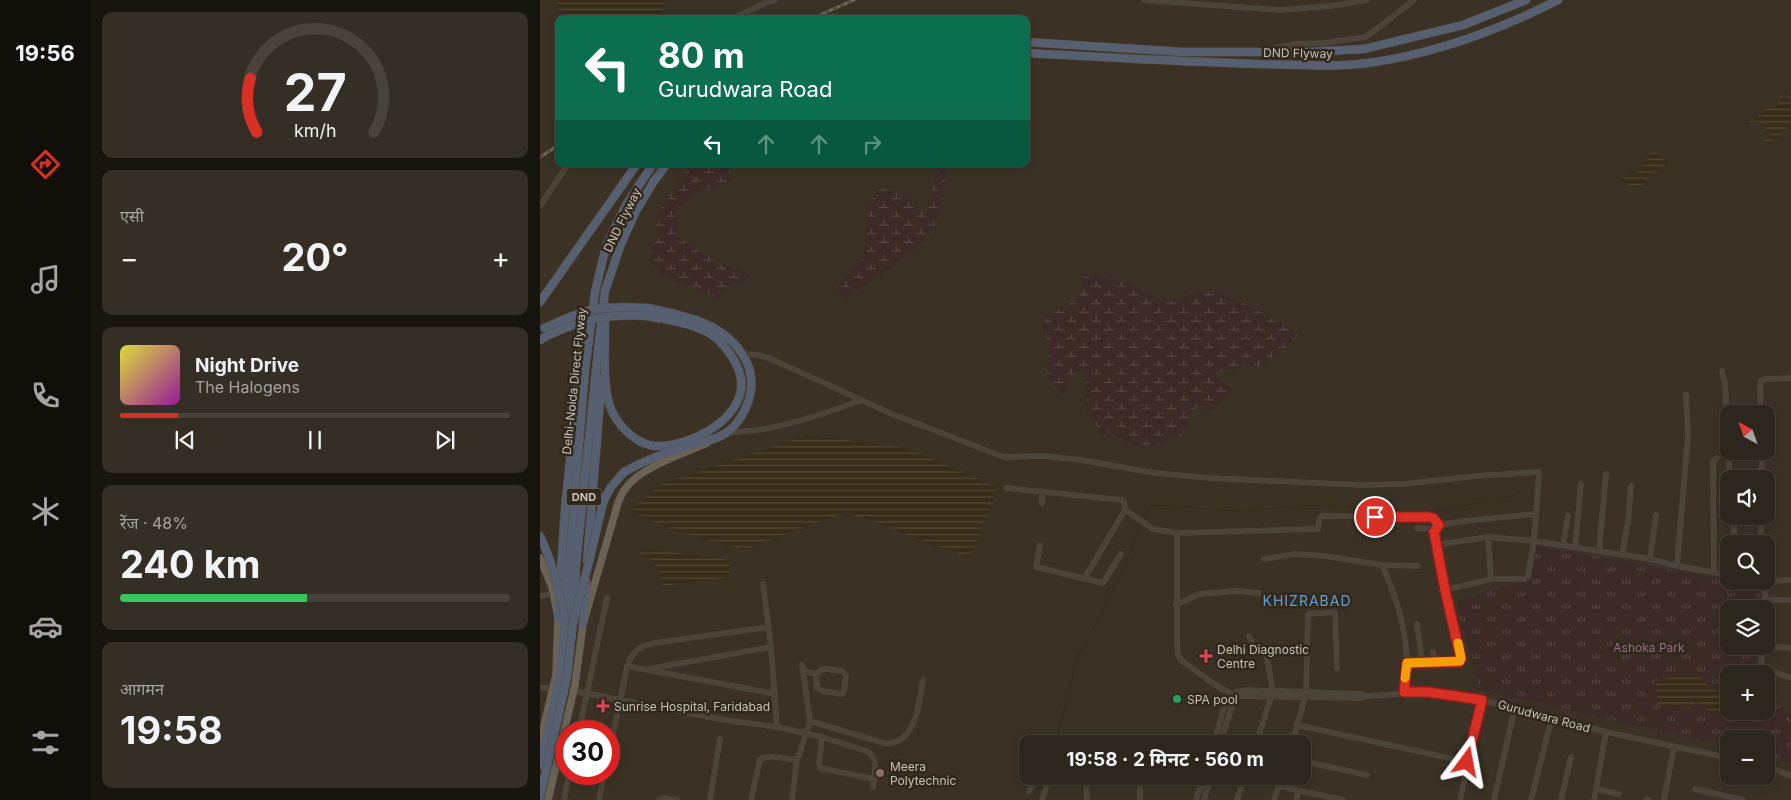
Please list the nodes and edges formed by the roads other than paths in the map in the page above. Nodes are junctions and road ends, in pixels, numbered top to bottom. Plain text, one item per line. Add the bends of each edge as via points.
1 (775, 0) edge
2 (1144, 0) edge
3 (1367, 0) edge
4 (1414, 0) edge
5 (1526, 0) edge
6 (1558, 0) edge
7 (740, 15) edge
8 (1030, 42) edge
9 (1259, 52) junction
10 (1030, 53) edge
11 (566, 167) edge
12 (635, 167) edge
13 (651, 167) edge
14 (665, 167) edge
15 (540, 206) edge
16 (605, 291) junction
17 (540, 302) edge
18 (647, 312) junction
19 (591, 328) junction
20 (543, 333) edge
21 (605, 341) junction
22 (743, 354) junction
23 (1722, 371) dead end
24 (1791, 378) edge
25 (1686, 395) dead end
26 (861, 400) junction
27 (1761, 405) edge
28 (726, 433) junction
29 (712, 440) junction
30 (1717, 458) dead end
31 (1730, 470) edge
32 (1606, 474) dead end
33 (1581, 484) dead end
34 (1631, 486) dead end
35 (1006, 488) dead end
36 (1042, 492) junction
37 (1042, 503) dead end
38 (1125, 510) junction
39 (1535, 514) junction
40 (1656, 515) dead end
41 (1568, 516) dead end
42 (1437, 527) junction
43 (1417, 528) dead end
44 (1177, 533) junction
45 (540, 536) edge
46 (1488, 537) junction
47 (1534, 541) junction
48 (1436, 545) junction
49 (1563, 545) junction
50 (1040, 546) dead end
51 (1574, 547) junction
52 (1599, 552) junction
53 (1121, 554) dead end
54 (1622, 555) junction
55 (540, 558) edge
56 (1650, 559) junction
57 (1264, 560) dead end
58 (1382, 565) junction
59 (1418, 566) dead end
60 (1677, 566) junction
61 (1714, 572) junction
62 (1720, 573) edge
63 (1084, 579) junction
64 (1491, 579) junction
65 (1791, 580) edge
66 (1775, 581) edge
67 (763, 584) dead end
68 (1445, 590) junction
69 (1765, 590) edge
70 (1259, 593) dead end
71 (553, 594) junction
72 (540, 596) edge
73 (607, 598) dead end
74 (1766, 600) edge
75 (1775, 600) edge
76 (1791, 600) edge
77 (1176, 605) junction
78 (561, 616) junction
79 (572, 623) junction
80 (583, 624) junction
81 (1417, 624) dead end
82 (769, 627) junction
83 (1249, 636) dead end
84 (771, 647) junction
85 (1775, 647) edge
86 (1791, 648) edge
87 (1433, 652) dead end
88 (1762, 655) edge
89 (1422, 662) junction
90 (1435, 662) junction
91 (1407, 663) junction
92 (802, 665) dead end
93 (627, 666) junction
94 (1337, 668) dead end
95 (644, 670) junction
96 (803, 672) junction
97 (816, 674) junction
98 (1791, 678) edge
99 (923, 680) dead end
100 (540, 687) edge
101 (552, 689) junction
102 (574, 690) junction
103 (1404, 692) junction
104 (587, 694) junction
105 (775, 694) junction
106 (1272, 694) junction
107 (1235, 695) junction
108 (1306, 695) junction
109 (621, 700) junction
110 (1482, 700) junction
111 (1515, 707) junction
112 (1552, 718) junction
113 (581, 720) edge
114 (617, 720) edge
115 (810, 721) junction
116 (1297, 726) junction
117 (777, 727) junction
118 (1606, 732) junction
119 (806, 733) junction
120 (1217, 735) edge
121 (1223, 735) edge
122 (1259, 735) edge
123 (1294, 735) edge
124 (822, 737) junction
125 (720, 739) dead end
126 (540, 742) edge
127 (1674, 747) junction
128 (1720, 756) edge
129 (1571, 757) dead end
130 (797, 759) junction
131 (1467, 762) junction
132 (1311, 764) edge
133 (540, 765) edge
134 (1775, 770) edge
135 (1367, 775) dead end
136 (1791, 776) edge
137 (874, 779) junction
138 (567, 785) edge
139 (602, 785) edge
140 (1033, 785) edge
141 (1045, 785) edge
142 (1086, 785) edge
143 (1140, 785) edge
144 (1201, 785) joint
145 (1242, 785) edge
146 (1208, 786) joint
147 (1278, 786) joint
148 (873, 787) dead end
149 (1596, 789) junction
150 (1695, 789) dead end
151 (1029, 790) dead end
152 (1299, 791) junction
153 (540, 792) edge
154 (1619, 794) dead end
155 (540, 797) edge
156 (549, 797) edge
157 (564, 800) edge
158 (599, 800) edge
159 (659, 800) edge
160 (678, 800) edge
161 (710, 800) edge
162 (751, 800) edge
163 (792, 800) edge
164 (1042, 800) edge
165 (1087, 800) edge
166 (1140, 800) edge
167 (1196, 800) edge
168 (1204, 800) edge
169 (1237, 800) edge
170 (1274, 800) edge
171 (1296, 800) edge
172 (1343, 800) edge
173 (1460, 800) edge
174 (1494, 800) edge
175 (1531, 800) edge
176 (1561, 800) edge
177 (1594, 800) edge
178 (1664, 800) edge
179 (1743, 800) edge

1 - 7 street
2 - 3 street via 1280,10
4 - 9 street via 1366,37 1294,44
5 - 9 highway, DND Flyway via 1463,25 1364,49
6 - 10 highway, DND Flyway via 1525,17 1464,40 1368,63 1329,66 1182,62
8 - 9 highway, DND Flyway via 1184,52
11 - 15 street
12 - 17 highway
13 - 19 highway, Delhi-Noida Direct Flyway / DND via 626,205 606,246 595,292
14 - 16 highway, DND Flyway via 636,211
16 - 21 highway
16 - 79 highway, Delhi-Noida Direct Flyway / DND, bridge
18 - 20 highway, bridge via 598,318
18 - 21 highway via 702,329 721,342 734,360 741,376 740,392 730,414 715,427 676,444 650,445 634,438 620,425 611,409 607,395
18 - 22 highway via 687,317 713,327 733,340
19 - 78 highway, Delhi-Noida Direct Flyway / DND
19 - 78 highway via 581,355 565,509
21 - 80 highway
22 - 26 street via 769,358
22 - 28 highway via 751,374 751,394 741,416
23 - 31 street
24 - 27 street via 1761,381
25 - 60 street via 1688,435
26 - 28 street via 789,424
26 - 39 street via 1004,457 1044,456 1210,478 1362,485 1539,472
28 - 29 highway
29 - 79 highway, bridge via 661,454 617,478 604,500
29 - 80 main road via 652,468 625,488
30 - 61 street via 1713,462
32 - 52 street
33 - 51 street
34 - 54 street
35 - 36 street
36 - 37 street
36 - 38 street via 1122,500
38 - 44 street via 1156,530
38 - 63 street
39 - 42 street
39 - 47 street
40 - 56 street
41 - 49 street
42 - 43 street
42 - 44 street via 1429,517 1322,516 1318,528
42 - 48 street
44 - 77 street
45 - 78 highway, bridge via 555,576
46 - 47 street
46 - 48 street
46 - 64 street
47 - 49 street
47 - 64 street via 1527,578
48 - 68 street
49 - 51 street
50 - 63 street via 1036,567
51 - 52 street
52 - 54 street
53 - 63 street via 1103,583
54 - 56 street
55 - 71 main road
56 - 60 street
57 - 58 street via 1294,554
58 - 59 street
58 - 91 street via 1401,621
60 - 61 street
61 - 62 street
64 - 68 street
65 - 66 street
67 - 82 street
68 - 90 street via 1461,659 1459,662
69 - 74 street
70 - 77 street via 1199,594
71 - 72 street
71 - 78 main road
73 - 104 street
75 - 76 street
77 - 107 street via 1176,646 1180,659
78 - 101 main road
78 - 133 highway via 560,677
79 - 155 highway, bridge via 567,677
80 - 102 main road
81 - 89 street
82 - 84 street
82 - 93 street via 645,645 637,649
83 - 106 street via 1256,653 1266,653
84 - 95 street
84 - 105 street
85 - 86 street
87 - 90 street
88 - 98 street via 1761,667
89 - 90 street
89 - 91 street
91 - 103 street
92 - 96 street
93 - 95 street
93 - 109 street
94 - 108 street via 1335,612 1308,614
95 - 105 street
96 - 97 street
96 - 115 street
97 - 97 street via 819,690 840,694 844,691 844,673 826,669
99 - 115 street via 913,724 900,742 884,743
100 - 101 street
101 - 126 main road
102 - 104 street
102 - 156 main road
103 - 108 street, Gurudwara Road via 1361,698
103 - 110 street, Gurudwara Road
104 - 109 street
104 - 113 street
105 - 117 street
106 - 107 street via 1247,690
106 - 108 street
106 - 122 street
107 - 120 street via 1226,702
107 - 121 street
108 - 116 street
109 - 114 street
109 - 117 street
110 - 111 street, Gurudwara Road
110 - 131 street
111 - 112 street, Gurudwara Road
111 - 174 street
112 - 118 street, Gurudwara Road
112 - 175 street
115 - 119 street
116 - 123 street
116 - 131 street
117 - 119 street
118 - 127 street, Gurudwara Road
118 - 149 street
119 - 124 street
119 - 130 street
124 - 137 street via 873,755
124 - 137 street via 820,768
125 - 161 street
127 - 128 street, Gurudwara Road
127 - 178 street
129 - 176 street
130 - 162 street via 767,756 760,760
130 - 163 street
131 - 173 street
132 - 135 street
134 - 136 street
137 - 148 street
138 - 157 street
139 - 158 street
140 - 151 street
141 - 164 street
142 - 165 street
143 - 166 street
144 - 146 street
144 - 167 street
145 - 169 street
146 - 168 street
147 - 152 street
147 - 170 street
149 - 154 street
149 - 177 street
150 - 179 street
152 - 171 street
152 - 172 street
153 - 156 main road
159 - 160 street

